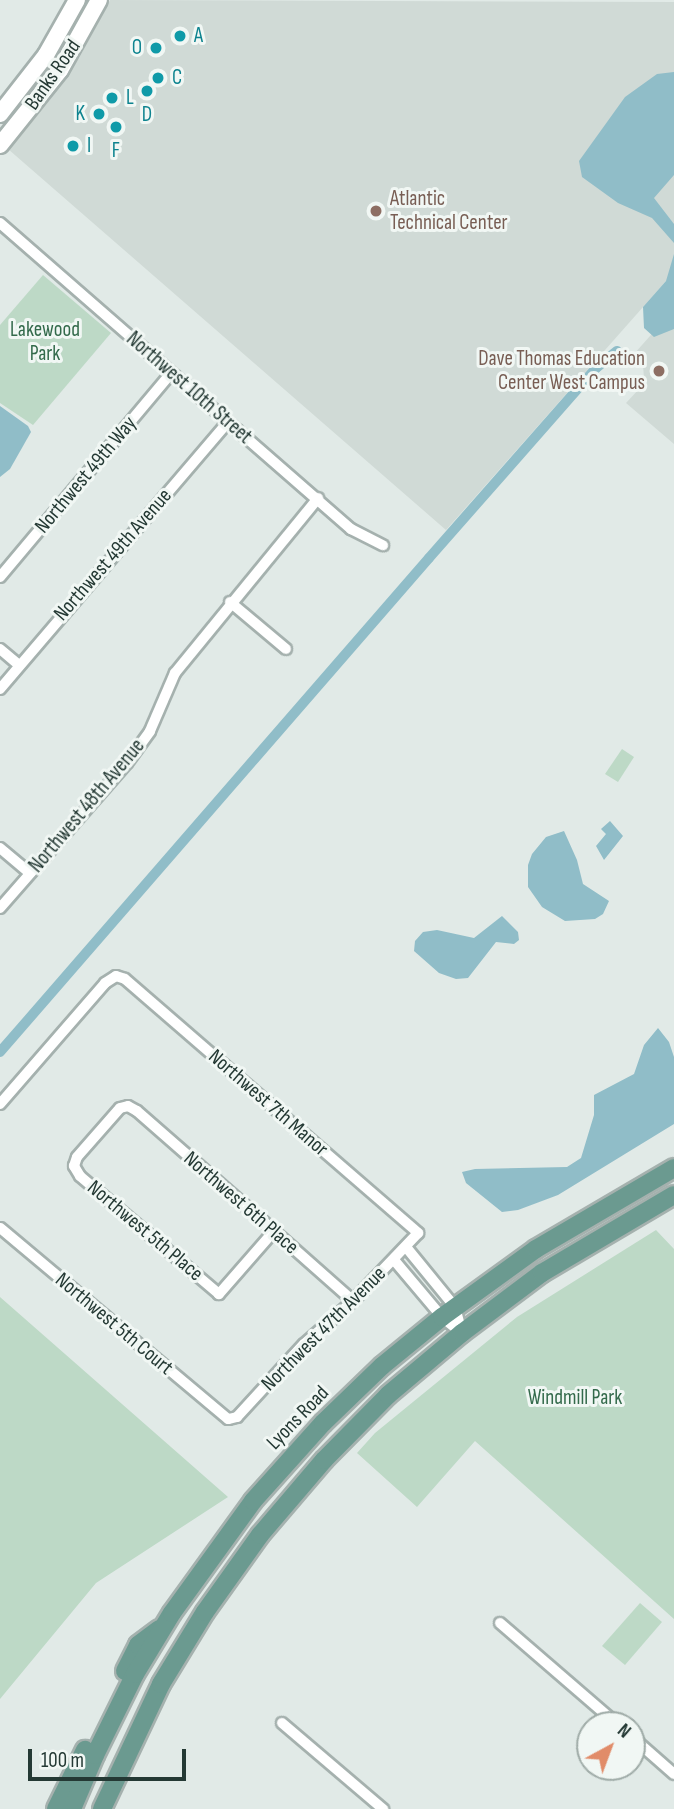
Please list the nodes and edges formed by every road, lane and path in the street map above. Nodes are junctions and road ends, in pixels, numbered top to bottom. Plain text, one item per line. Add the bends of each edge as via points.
1 (76, 0) edge
2 (99, 0) edge
3 (0, 114) edge
4 (0, 145) edge
5 (0, 223) edge
6 (172, 373) junction
7 (228, 422) junction
8 (318, 498) junction
9 (383, 545) dead end
10 (0, 577) edge
11 (230, 602) junction
12 (0, 649) edge
13 (286, 649) dead end
14 (19, 665) junction
15 (0, 689) edge
16 (0, 848) edge
17 (30, 873) junction
18 (0, 908) edge
19 (0, 1104) edge
20 (74, 1166) joint
21 (674, 1168) edge
22 (674, 1195) edge
23 (0, 1228) edge
24 (274, 1231) junction
25 (418, 1233) joint
26 (406, 1247) junction
27 (394, 1260) junction
28 (353, 1301) junction
29 (449, 1312) junction
30 (462, 1333) junction
31 (228, 1419) joint
32 (500, 1623) dead end
33 (165, 1625) junction
34 (602, 1711) edge
35 (282, 1723) dead end
36 (646, 1750) edge
37 (674, 1774) edge
38 (55, 1809) edge
39 (72, 1809) edge
40 (102, 1809) edge
41 (383, 1809) edge

1 - 3 street, Banks Road via 46,55
2 - 4 street, Banks Road via 60,70
5 - 6 street, Northwest 10th Street
6 - 7 street, Northwest 10th Street
6 - 10 street, Northwest 49th Way
7 - 8 street, Northwest 10th Street
7 - 14 street, Northwest 49th Avenue
8 - 9 street, Northwest 10th Street via 351,529
8 - 11 street, Northwest 48th Avenue
11 - 13 street
11 - 17 street, Northwest 48th Avenue via 175,673 150,731 127,763
12 - 14 street
14 - 15 street, Northwest 49th Avenue
16 - 17 street
17 - 18 street, Northwest 48th Avenue
19 - 25 street, Northwest 7th Manor via 116,976 125,979
20 - 24 street, Northwest 6th Place via 120,1108 128,1106
20 - 24 street, Northwest 5th Place via 80,1176 219,1294
21 - 29 main road, Lyons Road via 536,1250
22 - 30 main road via 542,1273
23 - 31 street, Northwest 5th Court
24 - 28 street, Northwest 6th Place
25 - 26 street, Northwest 47th Avenue
26 - 27 street, Northwest 47th Avenue
26 - 29 street
27 - 28 street, Northwest 47th Avenue
27 - 29 street
28 - 31 street, Northwest 47th Avenue via 304,1344 237,1417
29 - 30 street
29 - 33 main road, Lyons Road via 382,1366 280,1470 222,1542
30 - 40 main road via 388,1395 339,1444 260,1535 161,1684
32 - 34 street
33 - 38 main road via 138,1645
33 - 39 main road, Lyons Road via 135,1674
35 - 41 street
36 - 37 street

